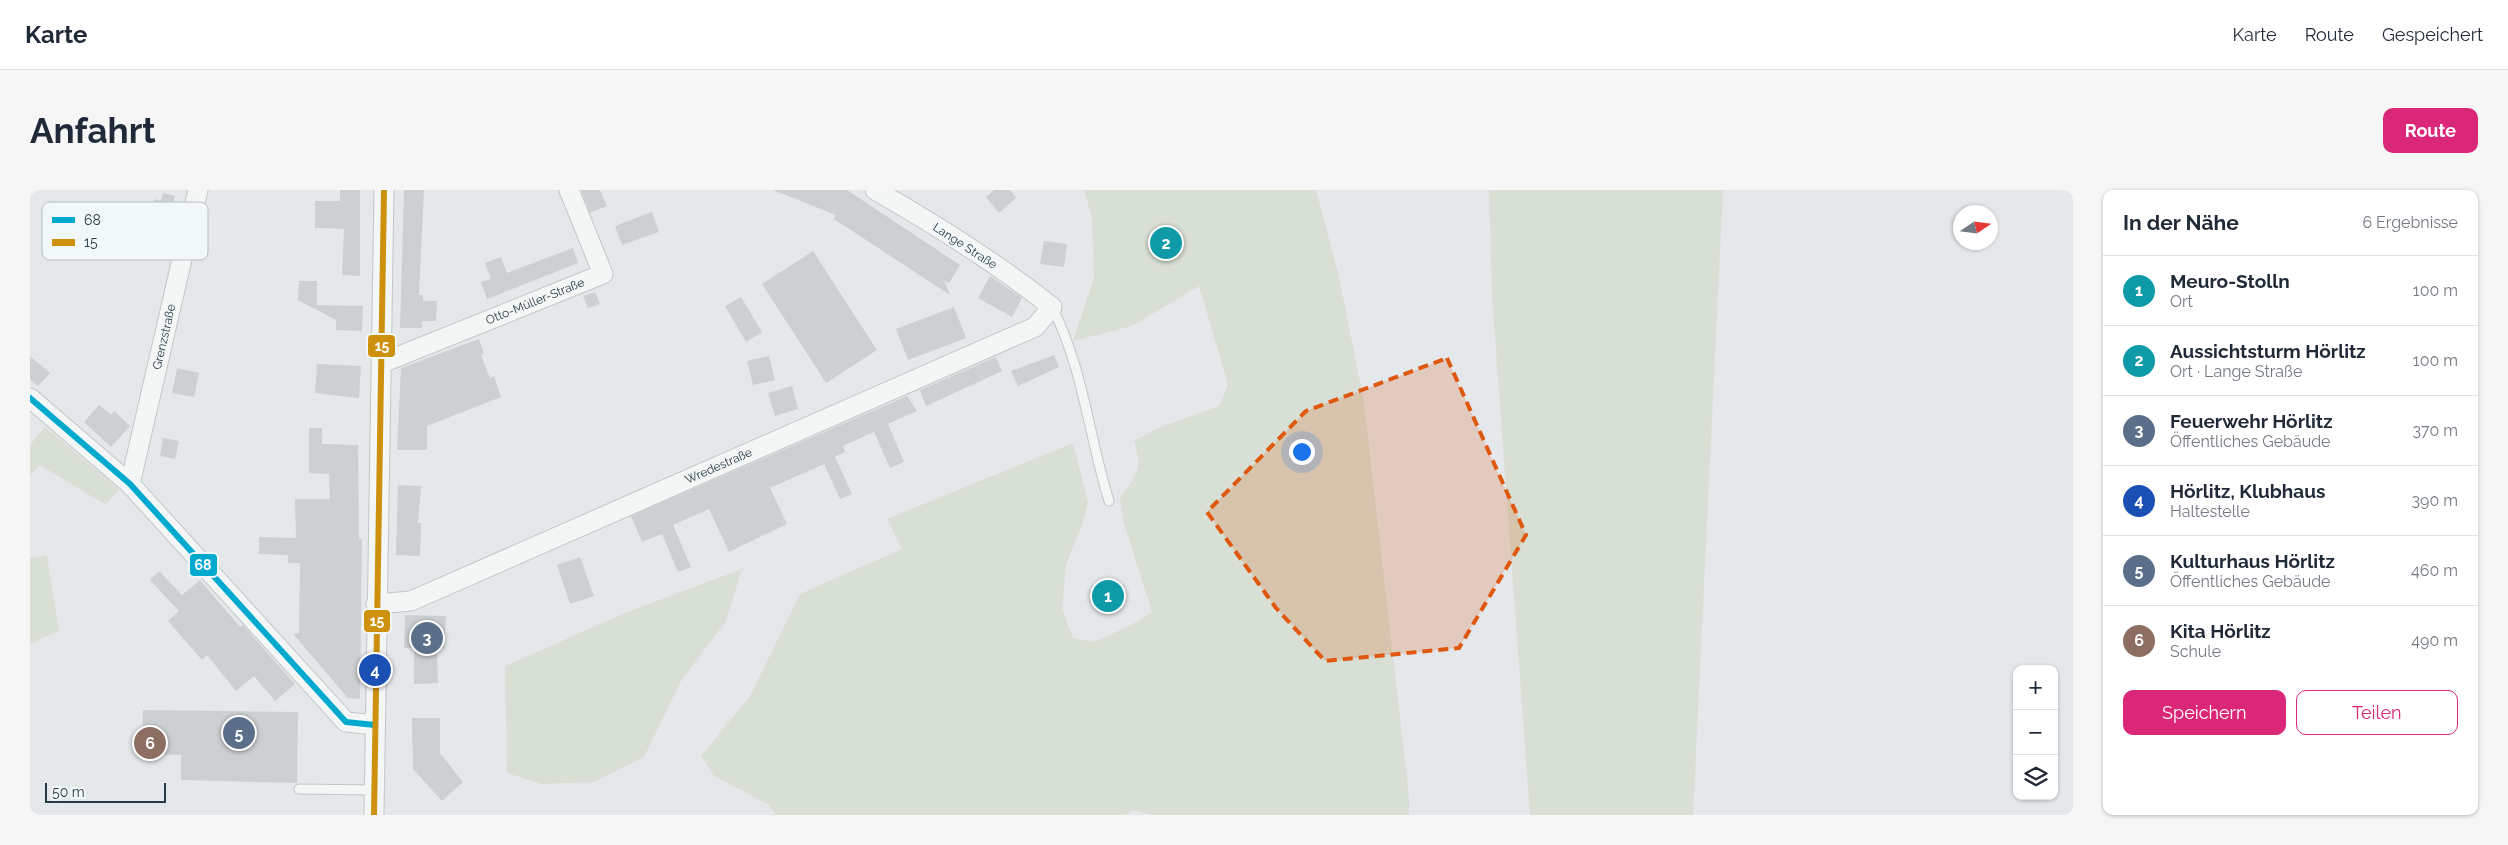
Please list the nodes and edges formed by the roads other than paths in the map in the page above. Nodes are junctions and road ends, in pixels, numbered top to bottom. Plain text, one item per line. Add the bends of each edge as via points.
1 (384, 190) edge
2 (569, 190) edge
3 (874, 190) edge
4 (182, 260) edge
5 (1052, 307) junction
6 (382, 363) junction
7 (30, 398) edge
8 (130, 484) junction
9 (1109, 501) dead end
10 (376, 604) junction
11 (375, 726) junction
12 (299, 789) dead end
13 (374, 790) junction
14 (374, 815) edge

1 - 6 street
2 - 6 street, Otto-Müller-Straße via 603,274
3 - 5 street, Lange Straße via 1024,284
4 - 8 street, Grenzstraße
5 - 9 lane via 1064,329
5 - 10 street, Wredestraße via 1035,327 411,601
6 - 10 street
7 - 8 street
8 - 11 street via 346,722
10 - 11 street
11 - 13 street
12 - 13 lane
13 - 14 street

